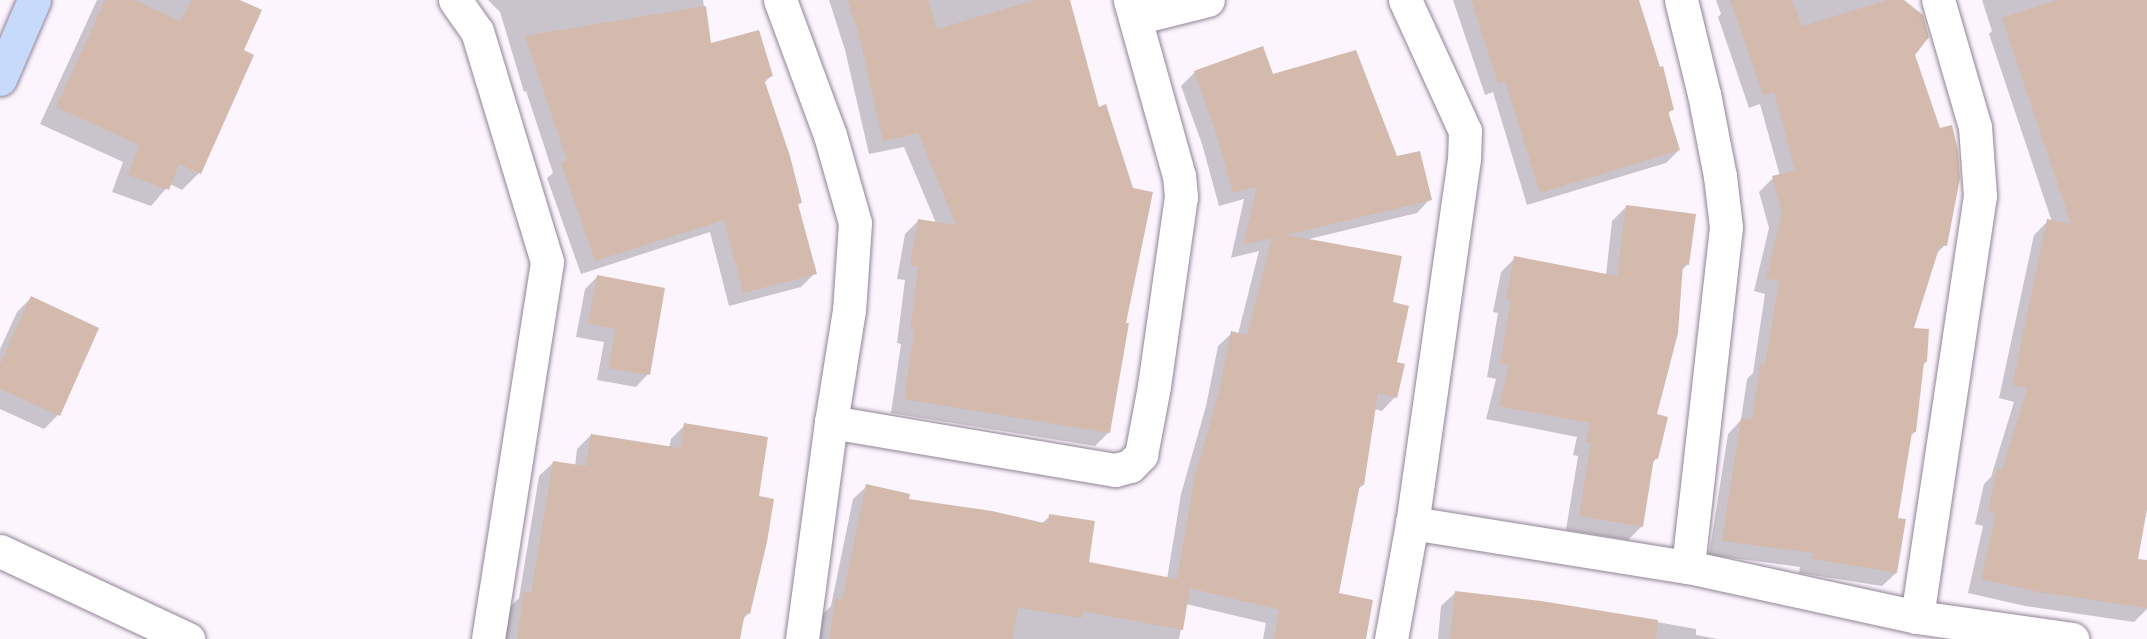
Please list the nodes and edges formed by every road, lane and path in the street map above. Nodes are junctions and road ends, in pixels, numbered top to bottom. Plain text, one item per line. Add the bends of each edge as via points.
1 (34, 0) edge
2 (455, 0) edge
3 (780, 0) edge
4 (1208, 0) edge
5 (1405, 0) edge
6 (1681, 0) edge
7 (1938, 0) edge
8 (1133, 9) edge
9 (0, 79) edge
10 (831, 422) junction
11 (1412, 523) junction
12 (0, 551) edge
13 (1688, 567) junction
14 (1917, 617) junction
15 (188, 639) edge
16 (488, 639) edge
17 (802, 639) edge
18 (1391, 639) edge
19 (2072, 639) edge

1 - 9 street
2 - 16 street via 477,30 547,262
3 - 10 street via 830,135 855,223 849,310
4 - 8 street
5 - 11 street via 1466,131
6 - 13 street via 1704,94 1726,227
7 - 14 street via 1975,127 1980,196
8 - 10 street via 1179,176 1181,197 1141,455 1130,466 1115,470
10 - 17 street
11 - 13 street
11 - 18 street
12 - 15 street
13 - 14 street
14 - 19 street

